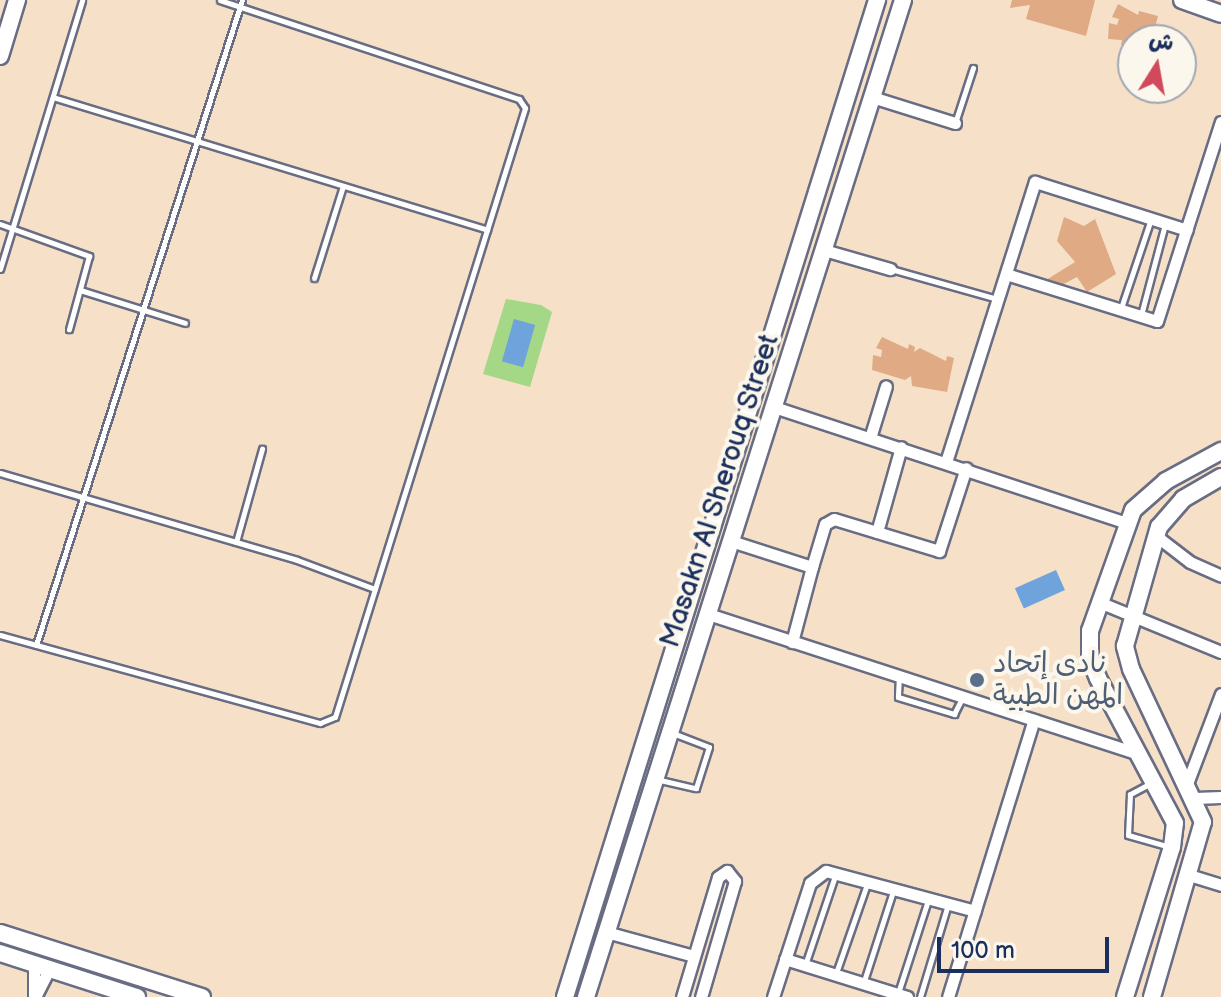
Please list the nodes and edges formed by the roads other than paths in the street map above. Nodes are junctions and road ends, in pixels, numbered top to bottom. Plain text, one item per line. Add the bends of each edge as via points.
1 (17, 0) edge
2 (82, 0) edge
3 (220, 0) edge
4 (877, 0) edge
5 (903, 0) edge
6 (1182, 0) edge
7 (241, 3) edge
8 (1221, 13) edge
9 (0, 56) edge
10 (973, 68) dead end
11 (53, 97) junction
12 (872, 97) junction
13 (1221, 122) edge
14 (955, 123) joint
15 (194, 140) junction
16 (343, 186) junction
17 (1151, 218) junction
18 (1165, 223) junction
19 (0, 224) edge
20 (13, 228) junction
21 (487, 230) junction
22 (1187, 230) junction
23 (824, 250) junction
24 (0, 269) edge
25 (890, 269) joint
26 (1006, 274) junction
27 (314, 278) dead end
28 (80, 290) junction
29 (998, 299) junction
30 (141, 307) junction
31 (1120, 310) junction
32 (1141, 316) junction
33 (185, 323) dead end
34 (69, 329) dead end
35 (886, 386) dead end
36 (774, 407) junction
37 (870, 438) junction
38 (738, 441) junction
39 (901, 447) junction
40 (262, 449) dead end
41 (760, 449) junction
42 (1221, 451) edge
43 (946, 462) junction
44 (966, 468) junction
45 (729, 470) junction
46 (0, 473) edge
47 (752, 475) junction
48 (1221, 477) edge
49 (82, 497) junction
50 (1126, 523) junction
51 (877, 532) junction
52 (1155, 535) junction
53 (731, 541) junction
54 (236, 542) junction
55 (812, 567) junction
56 (1221, 576) edge
57 (375, 589) junction
58 (1099, 602) junction
59 (708, 614) junction
60 (1133, 615) junction
61 (0, 635) edge
62 (792, 642) junction
63 (36, 645) junction
64 (1221, 652) edge
65 (899, 676) junction
66 (1221, 694) edge
67 (963, 697) junction
68 (1034, 720) junction
69 (670, 732) junction
70 (1141, 754) junction
71 (655, 778) junction
72 (1156, 780) junction
73 (1188, 781) junction
74 (1221, 797) edge
75 (1195, 798) junction
76 (1171, 811) junction
77 (1172, 847) junction
78 (837, 871) junction
79 (1189, 875) junction
80 (868, 880) junction
81 (1221, 885) edge
82 (894, 887) junction
83 (929, 897) junction
84 (949, 903) junction
85 (975, 911) junction
86 (606, 932) junction
87 (0, 933) edge
88 (0, 953) edge
89 (694, 956) junction
90 (785, 959) junction
91 (805, 965) junction
92 (42, 966) junction
93 (836, 975) junction
94 (863, 983) junction
95 (116, 994) edge
96 (902, 996) edge
97 (34, 997) edge
98 (137, 997) edge
99 (202, 997) edge
100 (565, 997) edge
101 (586, 997) edge
102 (682, 997) edge
103 (701, 997) edge
104 (773, 997) edge
105 (920, 997) edge
106 (948, 997) edge
107 (1125, 997) edge
108 (1152, 997) edge

1 - 9 street
2 - 11 lane
3 - 7 lane
4 - 38 street, Masakn Al Sherouq Street
5 - 12 street, Masakn Al Sherouq Street
6 - 8 street
7 - 15 lane
7 - 21 lane via 524,104
10 - 14 lane
11 - 15 lane
11 - 20 lane
12 - 14 street
12 - 23 street, Masakn Al Sherouq Street
13 - 22 street
15 - 16 lane
15 - 30 lane
16 - 21 lane
16 - 27 lane
17 - 18 street
17 - 26 street via 1035,182
17 - 31 lane
18 - 22 street
18 - 32 lane
19 - 20 lane
20 - 24 lane
20 - 28 lane via 86,252 89,264
21 - 57 lane
22 - 32 street via 1157,321
23 - 25 street
23 - 36 street, Masakn Al Sherouq Street
25 - 29 lane
26 - 29 street
26 - 31 street
28 - 30 lane
28 - 34 lane
29 - 43 street
30 - 33 lane
30 - 49 lane
31 - 32 street
35 - 37 street
36 - 37 street
36 - 41 street, Masakn Al Sherouq Street
37 - 39 street
38 - 41 street via 748,449
38 - 45 street, Masakn Al Sherouq Street
39 - 43 street
39 - 51 street
40 - 54 lane
41 - 47 street, Masakn Al Sherouq Street
42 - 50 street via 1140,500
43 - 44 street
44 - 50 street
44 - 51 street via 941,550
45 - 47 street via 742,467
45 - 100 street, Masakn Al Sherouq Street
46 - 49 lane
47 - 53 street, Masakn Al Sherouq Street
48 - 52 street via 1183,499
49 - 54 lane
49 - 63 lane
50 - 58 street
51 - 55 street via 829,521
52 - 56 street via 1190,562
52 - 60 street
53 - 55 street
53 - 59 street, Masakn Al Sherouq Street
54 - 57 lane
55 - 62 street
57 - 63 lane via 335,717 329,722
58 - 60 street
58 - 70 street via 1090,659
59 - 62 street
59 - 69 street, Masakn Al Sherouq Street
60 - 64 street
60 - 73 street via 1127,661
61 - 63 lane
62 - 65 street
65 - 67 street
65 - 67 lane via 896,695 925,706 956,714
66 - 73 street
67 - 68 street
68 - 70 street
68 - 85 street
69 - 71 street, Masakn Al Sherouq Street
69 - 71 lane via 709,744 698,786
70 - 72 street
71 - 86 street, Masakn Al Sherouq Street
72 - 76 street
72 - 77 lane via 1130,794 1128,835
73 - 75 street
74 - 75 street
75 - 76 street
75 - 79 street via 1203,828
76 - 77 street
77 - 107 street
78 - 80 street
78 - 90 street via 810,883
78 - 91 lane
79 - 81 street
79 - 108 street
80 - 82 street
80 - 93 lane
82 - 83 street
82 - 94 lane
83 - 84 street
83 - 96 lane
84 - 85 street
84 - 105 lane
85 - 106 street
86 - 89 street
86 - 101 street, Masakn Al Sherouq Street
87 - 99 street
88 - 92 street
89 - 102 street
89 - 103 street via 718,877 730,872 735,881
90 - 91 street
90 - 104 street
91 - 93 street
92 - 95 street
92 - 97 street
93 - 94 street
94 - 96 street
95 - 98 street

